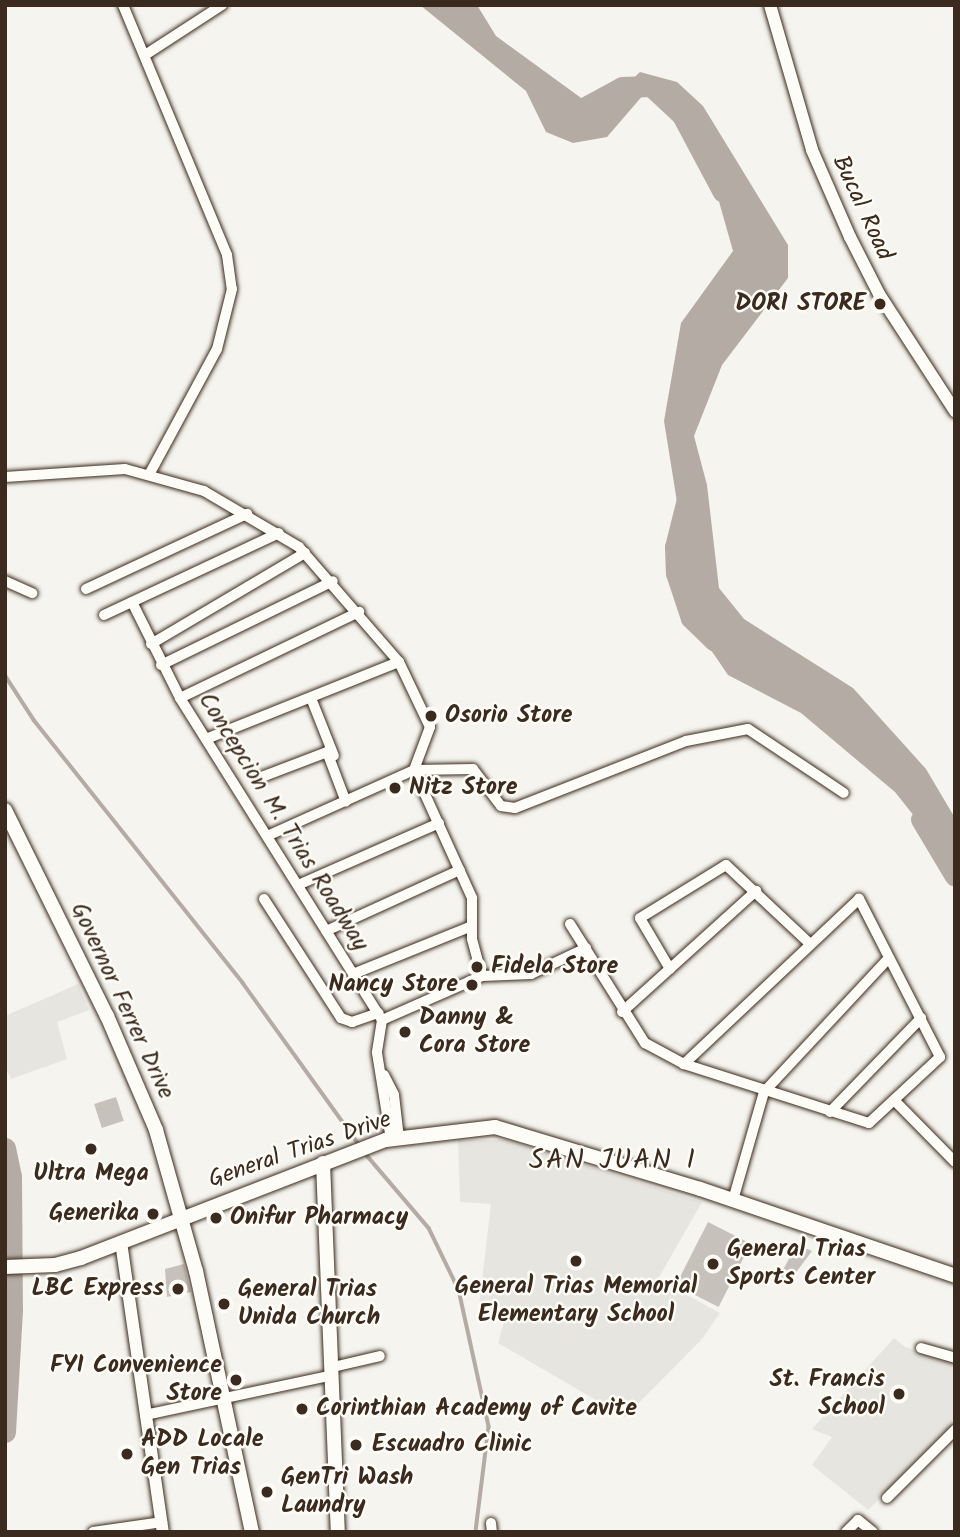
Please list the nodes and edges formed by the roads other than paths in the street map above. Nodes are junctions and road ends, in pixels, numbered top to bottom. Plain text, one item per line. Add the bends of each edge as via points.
1 (122, 5) edge
2 (222, 5) edge
3 (770, 5) edge
4 (145, 55) junction
5 (955, 411) edge
6 (150, 473) junction
7 (5, 477) edge
8 (247, 513) junction
9 (279, 533) junction
10 (305, 552) junction
11 (5, 581) edge
12 (332, 582) junction
13 (86, 589) dead end
14 (32, 593) dead end
15 (132, 602) junction
16 (359, 612) junction
17 (104, 615) dead end
18 (151, 644) junction
19 (400, 662) junction
20 (161, 664) junction
21 (180, 698) junction
22 (311, 698) junction
23 (206, 739) junction
24 (414, 770) junction
25 (259, 778) dead end
26 (844, 793) dead end
27 (348, 801) junction
28 (5, 810) edge
29 (439, 824) junction
30 (267, 836) junction
31 (460, 870) junction
32 (298, 885) junction
33 (756, 891) junction
34 (264, 899) dead end
35 (570, 924) dead end
36 (472, 926) junction
37 (326, 931) junction
38 (808, 942) junction
39 (586, 948) junction
40 (887, 960) junction
41 (670, 969) junction
42 (353, 974) junction
43 (482, 976) junction
44 (622, 1012) junction
45 (380, 1016) junction
46 (921, 1017) junction
47 (684, 1064) junction
48 (764, 1092) junction
49 (894, 1100) junction
50 (830, 1112) junction
51 (395, 1138) junction
52 (955, 1162) edge
53 (323, 1163) junction
54 (733, 1200) junction
55 (183, 1216) junction
56 (121, 1242) junction
57 (5, 1267) edge
58 (955, 1276) edge
59 (921, 1348) dead end
60 (380, 1356) dead end
61 (955, 1358) edge
62 (333, 1371) junction
63 (226, 1398) junction
64 (145, 1416) junction
65 (955, 1430) edge
66 (887, 1498) dead end
67 (162, 1527) edge
68 (93, 1532) edge
69 (252, 1532) edge
70 (338, 1532) edge
71 (846, 1532) edge
72 (873, 1532) edge

1 - 4 street
2 - 4 street
3 - 5 street, Bucal Road via 812,150 850,237 879,294
4 - 6 street via 227,255 232,289 217,349
6 - 7 street via 125,469
6 - 8 street via 204,491
8 - 9 street
8 - 13 street
9 - 10 street
9 - 15 street
10 - 12 street
10 - 18 street
11 - 14 street
12 - 16 street
12 - 20 street
15 - 17 street
15 - 18 street, Concepcion M. Trias Roadway
16 - 19 street
16 - 21 street
18 - 20 street, Concepcion M. Trias Roadway
19 - 22 street
19 - 24 street via 430,727
20 - 21 street, Concepcion M. Trias Roadway
21 - 23 street, Concepcion M. Trias Roadway
22 - 23 street
22 - 27 street
23 - 30 street, Concepcion M. Trias Roadway
24 - 26 street via 473,769 502,806 515,808 686,741 748,729
24 - 27 street
24 - 29 street
25 - 27 street via 327,752
27 - 30 street
28 - 55 main road, Governor Ferrer Drive via 107,1016 156,1130
29 - 31 street
29 - 32 street
30 - 32 street, Concepcion M. Trias Roadway
31 - 36 street via 472,898
31 - 37 street
32 - 37 street, Concepcion M. Trias Roadway
33 - 38 street
33 - 41 street
33 - 41 street via 726,865 646,912 642,923
34 - 45 street via 341,1018 352,1022
35 - 39 street
36 - 42 street
36 - 43 street
37 - 42 street, Concepcion M. Trias Roadway
38 - 40 street via 859,899
38 - 47 street
39 - 43 street via 531,974
39 - 44 street
40 - 46 street
40 - 48 street
41 - 44 street
42 - 45 street, Concepcion M. Trias Roadway
43 - 45 street
44 - 47 street via 645,1043
45 - 51 street via 379,1065 394,1095
46 - 49 street via 940,1057
46 - 50 street
47 - 48 street
48 - 50 street
48 - 54 street
49 - 50 street via 869,1123
49 - 52 street
51 - 53 main road, General Trias Drive
51 - 54 main road, General Trias Drive via 495,1127 519,1130
53 - 55 main road, General Trias Drive
53 - 62 main road
54 - 58 main road, General Trias Drive
55 - 56 main road, General Trias Drive
55 - 63 main road, Governor Ferrer Drive
56 - 57 main road, General Trias Drive via 55,1265
56 - 64 street
59 - 61 street
60 - 62 street
62 - 63 street
62 - 70 main road
63 - 64 street
63 - 69 main road, Governor Ferrer Drive
64 - 67 street
65 - 66 street
67 - 68 street
71 - 72 street via 859,1520

